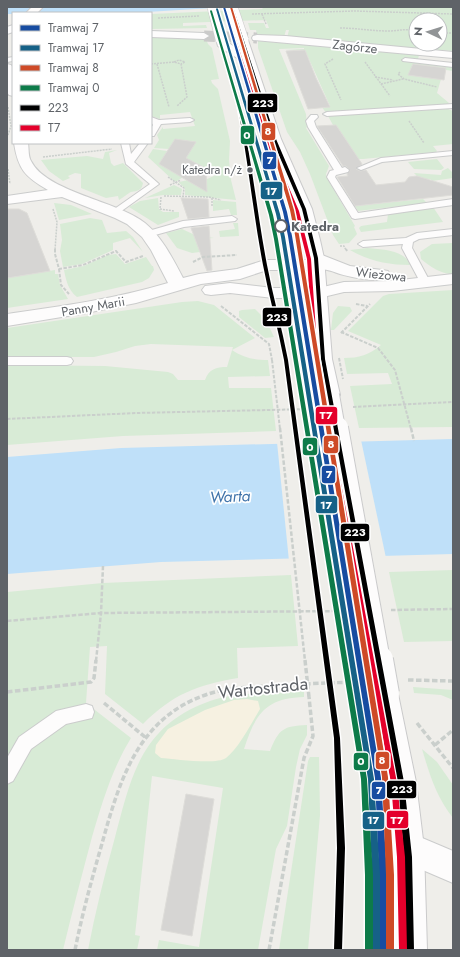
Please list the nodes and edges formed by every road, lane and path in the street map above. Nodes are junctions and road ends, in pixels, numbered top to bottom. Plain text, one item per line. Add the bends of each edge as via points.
1 (213, 7) edge
2 (232, 7) edge
3 (408, 13) edge
4 (246, 14) dead end
5 (262, 14) junction
6 (198, 16) dead end
7 (152, 18) edge
8 (264, 20) dead end
9 (152, 34) edge
10 (204, 36) tunnel mouth
11 (257, 38) tunnel mouth
12 (453, 55) edge
13 (360, 58) dead end
14 (335, 59) dead end
15 (405, 60) joint
16 (250, 61) junction
17 (174, 62) junction
18 (152, 64) edge
19 (157, 64) junction
20 (181, 64) junction
21 (453, 65) edge
22 (7, 68) edge
23 (376, 77) junction
24 (404, 79) junction
25 (394, 80) junction
26 (381, 84) junction
27 (438, 87) dead end
28 (12, 88) edge
29 (8, 104) dead end
30 (453, 106) edge
31 (163, 107) dead end
32 (169, 107) junction
33 (400, 109) junction
34 (347, 113) junction
35 (327, 114) dead end
36 (314, 117) dead end
37 (154, 120) edge
38 (190, 120) dead end
39 (152, 132) edge
40 (7, 139) edge
41 (21, 144) edge
42 (125, 144) edge
43 (143, 144) edge
44 (426, 146) dead end
45 (116, 149) dead end
46 (453, 153) edge
47 (37, 158) dead end
48 (129, 162) junction
49 (8, 168) dead end
50 (361, 168) dead end
51 (168, 177) dead end
52 (64, 192) junction
53 (161, 196) dead end
54 (183, 197) junction
55 (10, 199) edge
56 (221, 200) dead end
57 (453, 202) edge
58 (52, 208) dead end
59 (116, 212) junction
60 (232, 219) dead end
61 (453, 232) edge
62 (148, 234) junction
63 (274, 235) dead end
64 (408, 241) junction
65 (364, 244) dead end
66 (340, 246) dead end
67 (277, 249) dead end
68 (347, 251) dead end
69 (237, 254) dead end
70 (145, 256) dead end
71 (203, 257) dead end
72 (316, 261) junction
73 (59, 269) junction
74 (423, 278) junction
75 (451, 279) edge
76 (62, 285) dead end
77 (178, 285) junction
78 (273, 293) joint
79 (319, 294) junction
80 (372, 302) dead end
81 (220, 306) dead end
82 (7, 320) edge
83 (341, 332) junction
84 (340, 336) dead end
85 (67, 360) dead end
86 (7, 361) edge
87 (453, 402) edge
88 (404, 405) junction
89 (350, 407) dead end
90 (319, 408) dead end
91 (7, 419) edge
92 (414, 441) dead end
93 (103, 566) dead end
94 (453, 609) edge
95 (389, 610) dead end
96 (349, 611) dead end
97 (101, 614) junction
98 (7, 621) edge
99 (453, 681) edge
100 (356, 682) dead end
101 (394, 687) junction
102 (7, 692) edge
103 (101, 701) dead end
104 (86, 712) dead end
105 (416, 721) dead end
106 (453, 730) edge
107 (145, 737) junction
108 (435, 745) junction
109 (453, 768) edge
110 (7, 775) edge
111 (408, 848) junction
112 (453, 867) edge
113 (75, 950) edge
114 (269, 950) edge
115 (410, 950) edge

1 - 16 street, bridge via 222,44
2 - 16 street, bridge
3 - 5 path
4 - 5 path
5 - 8 path
6 - 7 path
9 - 10 street
11 - 12 street, Zagórze
13 - 23 path
14 - 34 path via 326,64 326,69
15 - 21 lane
15 - 24 path via 398,74
16 - 72 street via 274,138 304,209
17 - 19 path
17 - 20 path
17 - 20 path via 185,62
18 - 19 path
19 - 32 path
20 - 32 path via 187,97 178,106
22 - 28 street
23 - 25 path
23 - 26 path
24 - 25 path
24 - 27 path
25 - 26 path
26 - 33 path
29 - 40 path via 12,126
30 - 33 lane
31 - 32 path
33 - 34 lane
33 - 44 path
34 - 35 lane
36 - 57 lane via 310,121 312,127 342,170 331,177 355,216
37 - 38 lane
37 - 39 lane via 157,125
41 - 52 street via 24,162 32,172
42 - 48 lane
43 - 48 lane
45 - 47 path
46 - 50 lane via 381,160
48 - 59 lane via 155,184
49 - 55 path
51 - 54 path via 184,188
52 - 55 street
52 - 59 street
53 - 54 path
54 - 56 path
58 - 73 path via 57,222 55,254
59 - 62 street via 133,221
60 - 62 lane via 183,224
61 - 64 lane via 417,236
62 - 77 street
63 - 67 path
64 - 65 lane
64 - 74 lane via 408,248
66 - 68 path via 344,246
69 - 71 path
70 - 73 path via 126,262 116,251 84,265
72 - 74 street, Wieżowa via 372,275
72 - 77 street, Panny Marii via 265,265 240,274 199,279
72 - 79 street
73 - 76 path
74 - 75 street, Wieżowa
75 - 79 street, Wieżowa via 392,286 344,287
77 - 78 street, Panny Marii via 203,290 230,288
77 - 82 street, Panny Marii via 128,300
78 - 79 street, Wieżowa
79 - 101 street, bridge
80 - 83 path
81 - 114 path, bridge via 269,344 312,736 304,758
83 - 84 path
83 - 88 path via 378,348 395,370
85 - 86 lane
87 - 88 path
88 - 89 path
88 - 92 path
90 - 91 path
93 - 97 path
94 - 95 path
96 - 97 path
97 - 98 path
97 - 102 path via 94,678 91,682
99 - 101 path
100 - 107 path, Wartostrada via 286,684 219,691 201,696 182,706 163,719
101 - 111 street
103 - 107 path
104 - 110 lane via 62,717 25,743
105 - 108 path
106 - 108 path
107 - 113 path, Wartostrada via 130,761 114,799 84,907
108 - 109 path
111 - 112 street
111 - 115 street

